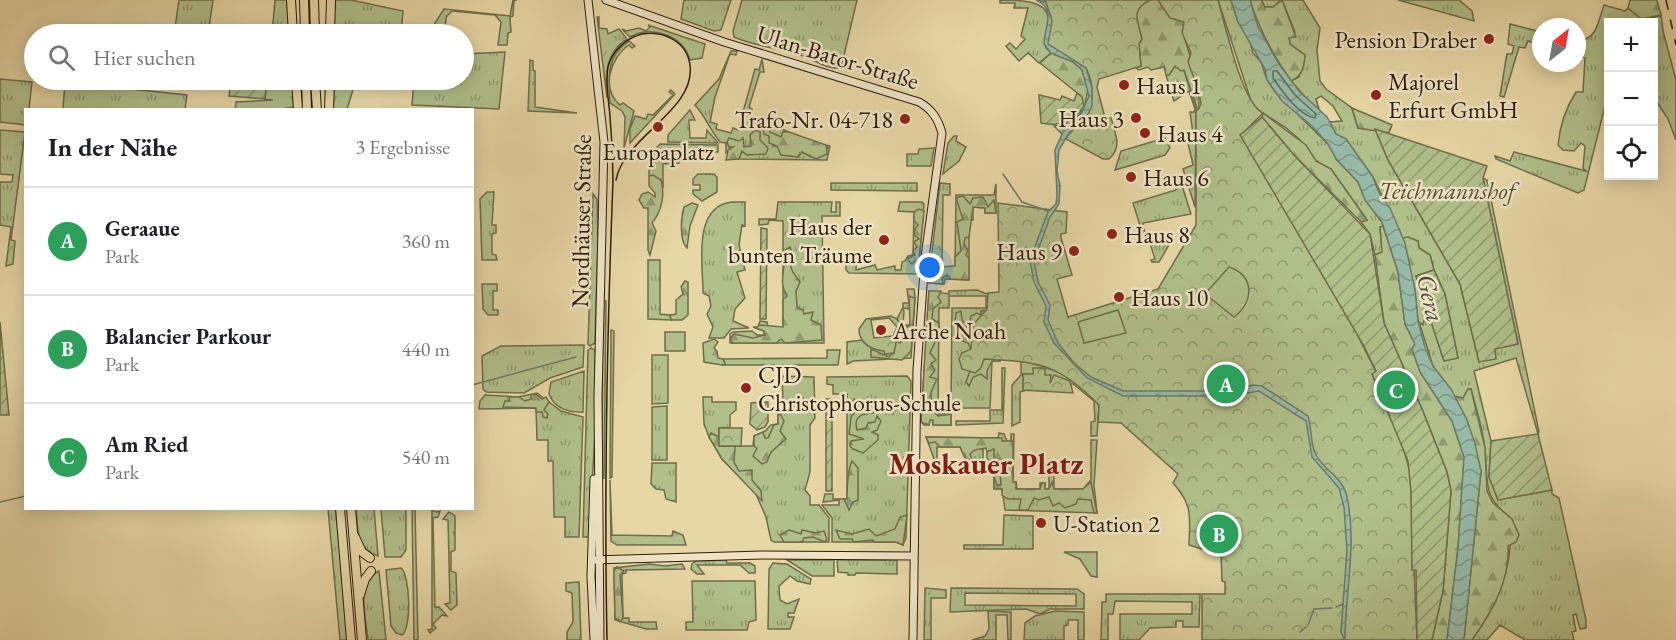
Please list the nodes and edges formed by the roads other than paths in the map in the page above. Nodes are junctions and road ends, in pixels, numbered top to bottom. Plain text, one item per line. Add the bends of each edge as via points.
1 (291, 0) edge
2 (304, 0) edge
3 (314, 0) edge
4 (331, 0) edge
5 (588, 0) edge
6 (606, 0) edge
7 (292, 24) edge
8 (305, 24) edge
9 (315, 24) edge
10 (330, 24) edge
11 (297, 90) edge
12 (306, 90) edge
13 (316, 90) edge
14 (330, 90) edge
15 (298, 108) edge
16 (307, 108) edge
17 (317, 108) edge
18 (329, 108) edge
19 (340, 510) edge
20 (351, 510) edge
21 (352, 528) junction
22 (914, 556) junction
23 (370, 558) dead end
24 (595, 559) junction
25 (371, 571) dead end
26 (358, 604) junction
27 (351, 640) edge
28 (362, 640) edge
29 (594, 640) edge
30 (600, 640) edge
31 (914, 640) edge

1 - 7 highway
2 - 8 highway
3 - 9 highway
4 - 10 highway
5 - 24 street, Nordhäuser Straße via 604,142
6 - 22 street, Ulan-Bator-Straße via 724,42 919,102 934,113 942,133 921,317
11 - 15 highway
12 - 16 highway
13 - 17 highway
14 - 18 highway
19 - 27 highway
20 - 21 highway
21 - 23 highway via 361,550
21 - 26 highway
22 - 24 street
22 - 31 street
24 - 29 street, Nordhäuser Straße
24 - 30 street, Nordhäuser Straße
25 - 26 highway
26 - 28 highway

